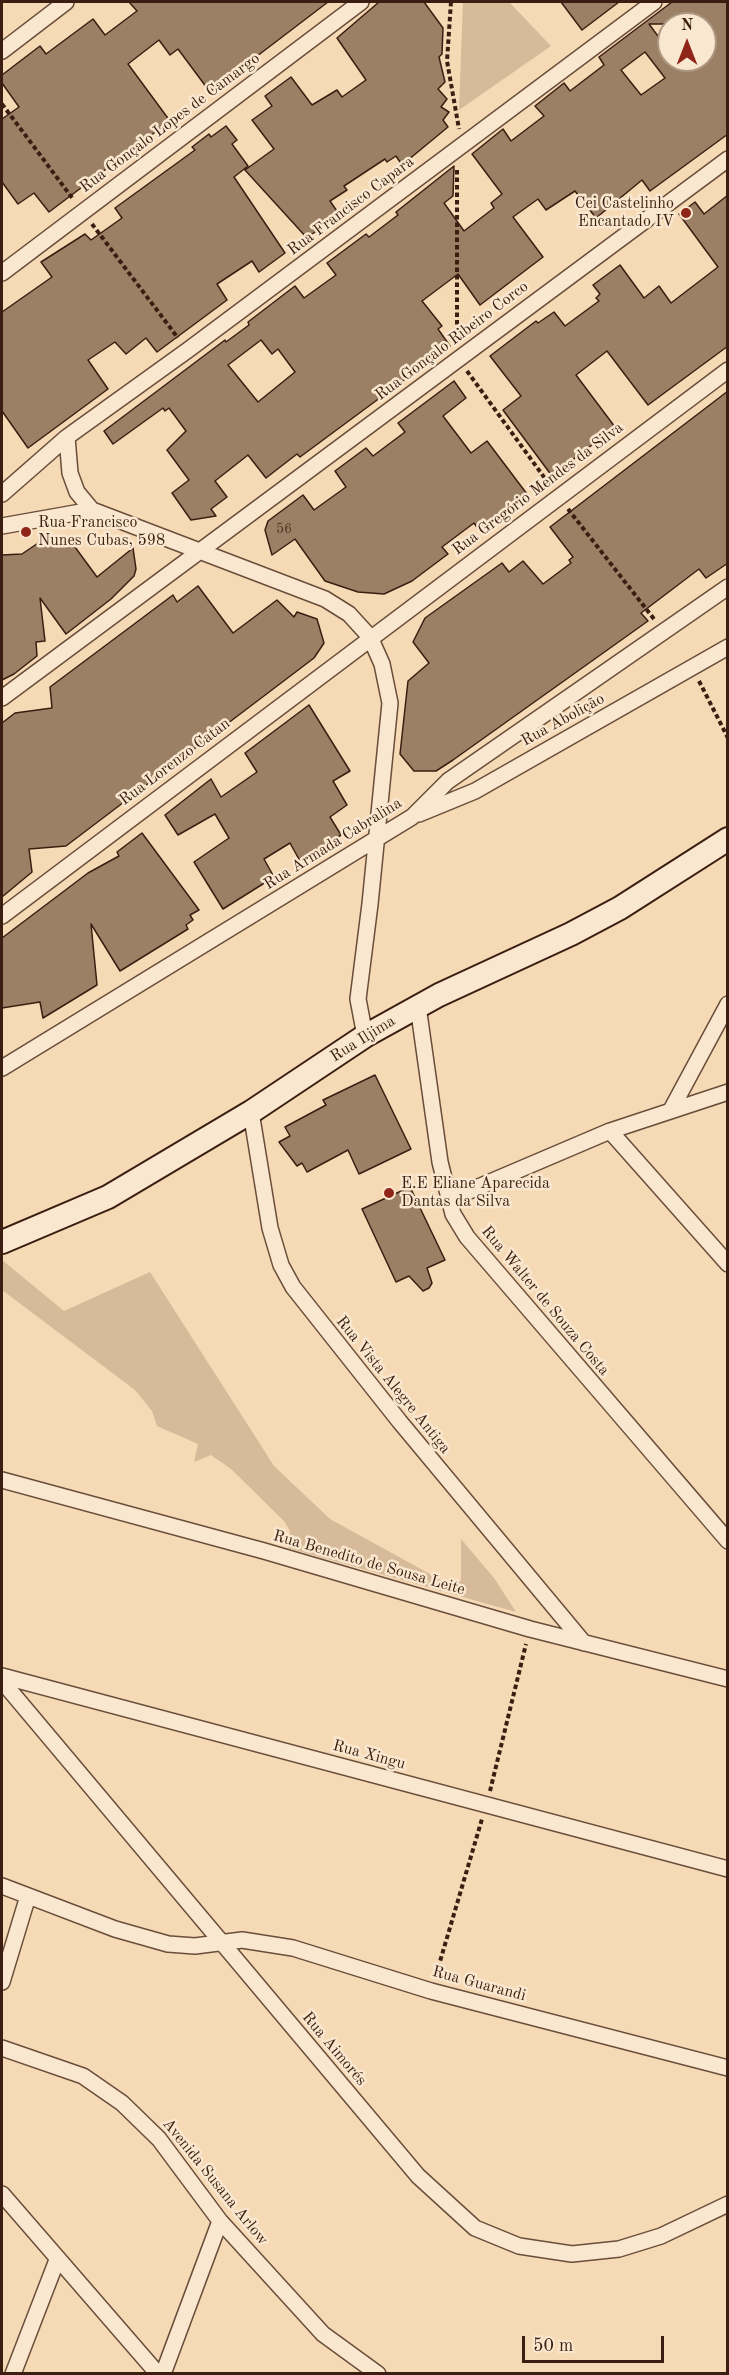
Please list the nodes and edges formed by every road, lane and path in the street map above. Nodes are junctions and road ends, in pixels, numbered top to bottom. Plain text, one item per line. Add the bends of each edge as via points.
1 (66, 2) edge
2 (361, 2) edge
3 (450, 2) edge
4 (654, 2) edge
5 (2, 51) edge
6 (2, 105) edge
7 (464, 145) junction
8 (728, 159) edge
9 (83, 212) junction
10 (2, 273) edge
11 (188, 350) junction
12 (459, 358) junction
13 (728, 370) edge
14 (67, 437) junction
15 (2, 494) edge
16 (559, 496) junction
17 (92, 510) junction
18 (2, 526) edge
19 (199, 552) junction
20 (728, 587) edge
21 (664, 632) junction
22 (370, 637) junction
23 (728, 647) edge
24 (2, 698) edge
25 (412, 817) junction
26 (728, 839) edge
27 (375, 840) junction
28 (2, 916) edge
29 (728, 1004) edge
30 (418, 1006) junction
31 (365, 1036) junction
32 (2, 1068) edge
33 (728, 1092) edge
34 (671, 1110) junction
35 (250, 1112) junction
36 (610, 1131) junction
37 (448, 1200) junction
38 (2, 1242) edge
39 (728, 1264) edge
40 (2, 1479) edge
41 (728, 1541) edge
42 (584, 1642) junction
43 (2, 1676) edge
44 (728, 1679) edge
45 (2, 1681) edge
46 (728, 1869) edge
47 (2, 1886) edge
48 (28, 1896) junction
49 (221, 1943) junction
50 (2, 1982) edge
51 (2, 2048) edge
52 (728, 2068) edge
53 (2, 2194) edge
54 (728, 2204) edge
55 (220, 2221) junction
56 (57, 2260) junction
57 (13, 2373) edge
58 (158, 2373) edge
59 (164, 2373) edge
60 (378, 2373) edge

1 - 5 street
2 - 9 street, Rua Gonçalo Lopes de Camargo
3 - 7 path via 447,61
4 - 7 street, Rua Francisco Capara
6 - 9 path
7 - 11 street, Rua Francisco Capara
7 - 12 path via 456,159
8 - 12 street, Rua Gonçalo Ribeiro Corco
9 - 10 street, Rua Gonçalo Lopes de Camargo
9 - 11 path
11 - 14 street, Rua Francisco Capara
12 - 16 path
12 - 19 street, Rua Gonçalo Ribeiro Corco
13 - 16 street, Rua Gregório Mendes da Silva
14 - 15 street, Rua Francisco Capara
14 - 17 street via 70,473 77,492
16 - 21 path
16 - 22 street, Rua Gregório Mendes da Silva
17 - 18 street
17 - 19 street
19 - 22 street via 325,599 349,614
19 - 24 street, Rua Gonçalo Ribeiro Corco
20 - 21 street, Rua Armada Cabralina
21 - 25 street, Rua Armada Cabralina via 448,781
22 - 27 street via 382,664 390,703
22 - 28 street, Rua Lorenzo Catan
23 - 25 street, Rua Abolição via 475,790
25 - 27 street, Rua Armada Cabralina
26 - 30 main road, Rua Iljima via 620,908
27 - 31 street via 358,999
27 - 32 street, Rua Armada Cabralina
29 - 34 street
30 - 31 main road, Rua Iljima
30 - 37 street, Rua Walter de Souza Costa via 432,1117
31 - 35 main road, Rua Iljima
33 - 34 street
34 - 36 street
35 - 38 main road, Rua Iljima via 108,1197
35 - 42 street, Rua Vista Alegre Antiga via 270,1228 292,1287
36 - 37 street
36 - 39 street
37 - 41 street, Rua Walter de Souza Costa via 467,1237
40 - 42 street, Rua Benedito de Sousa Leite
42 - 44 street, Rua Benedito de Sousa Leite
43 - 46 street, Rua Xingu
45 - 49 street, Rua Aimorés
47 - 48 street, Rua Guarandi
48 - 49 street, Rua Guarandi via 168,1944
48 - 50 street
49 - 52 street, Rua Guarandi via 242,1940 293,1948 431,1991
49 - 54 street, Rua Aimorés via 418,2176 475,2228 519,2246 572,2254 619,2249 661,2236
51 - 55 street, Avenida Susana Arlow via 83,2076 123,2103 159,2139
53 - 56 street
55 - 59 street
55 - 60 street, Avenida Susana Arlow via 323,2334
56 - 57 street
56 - 58 street

